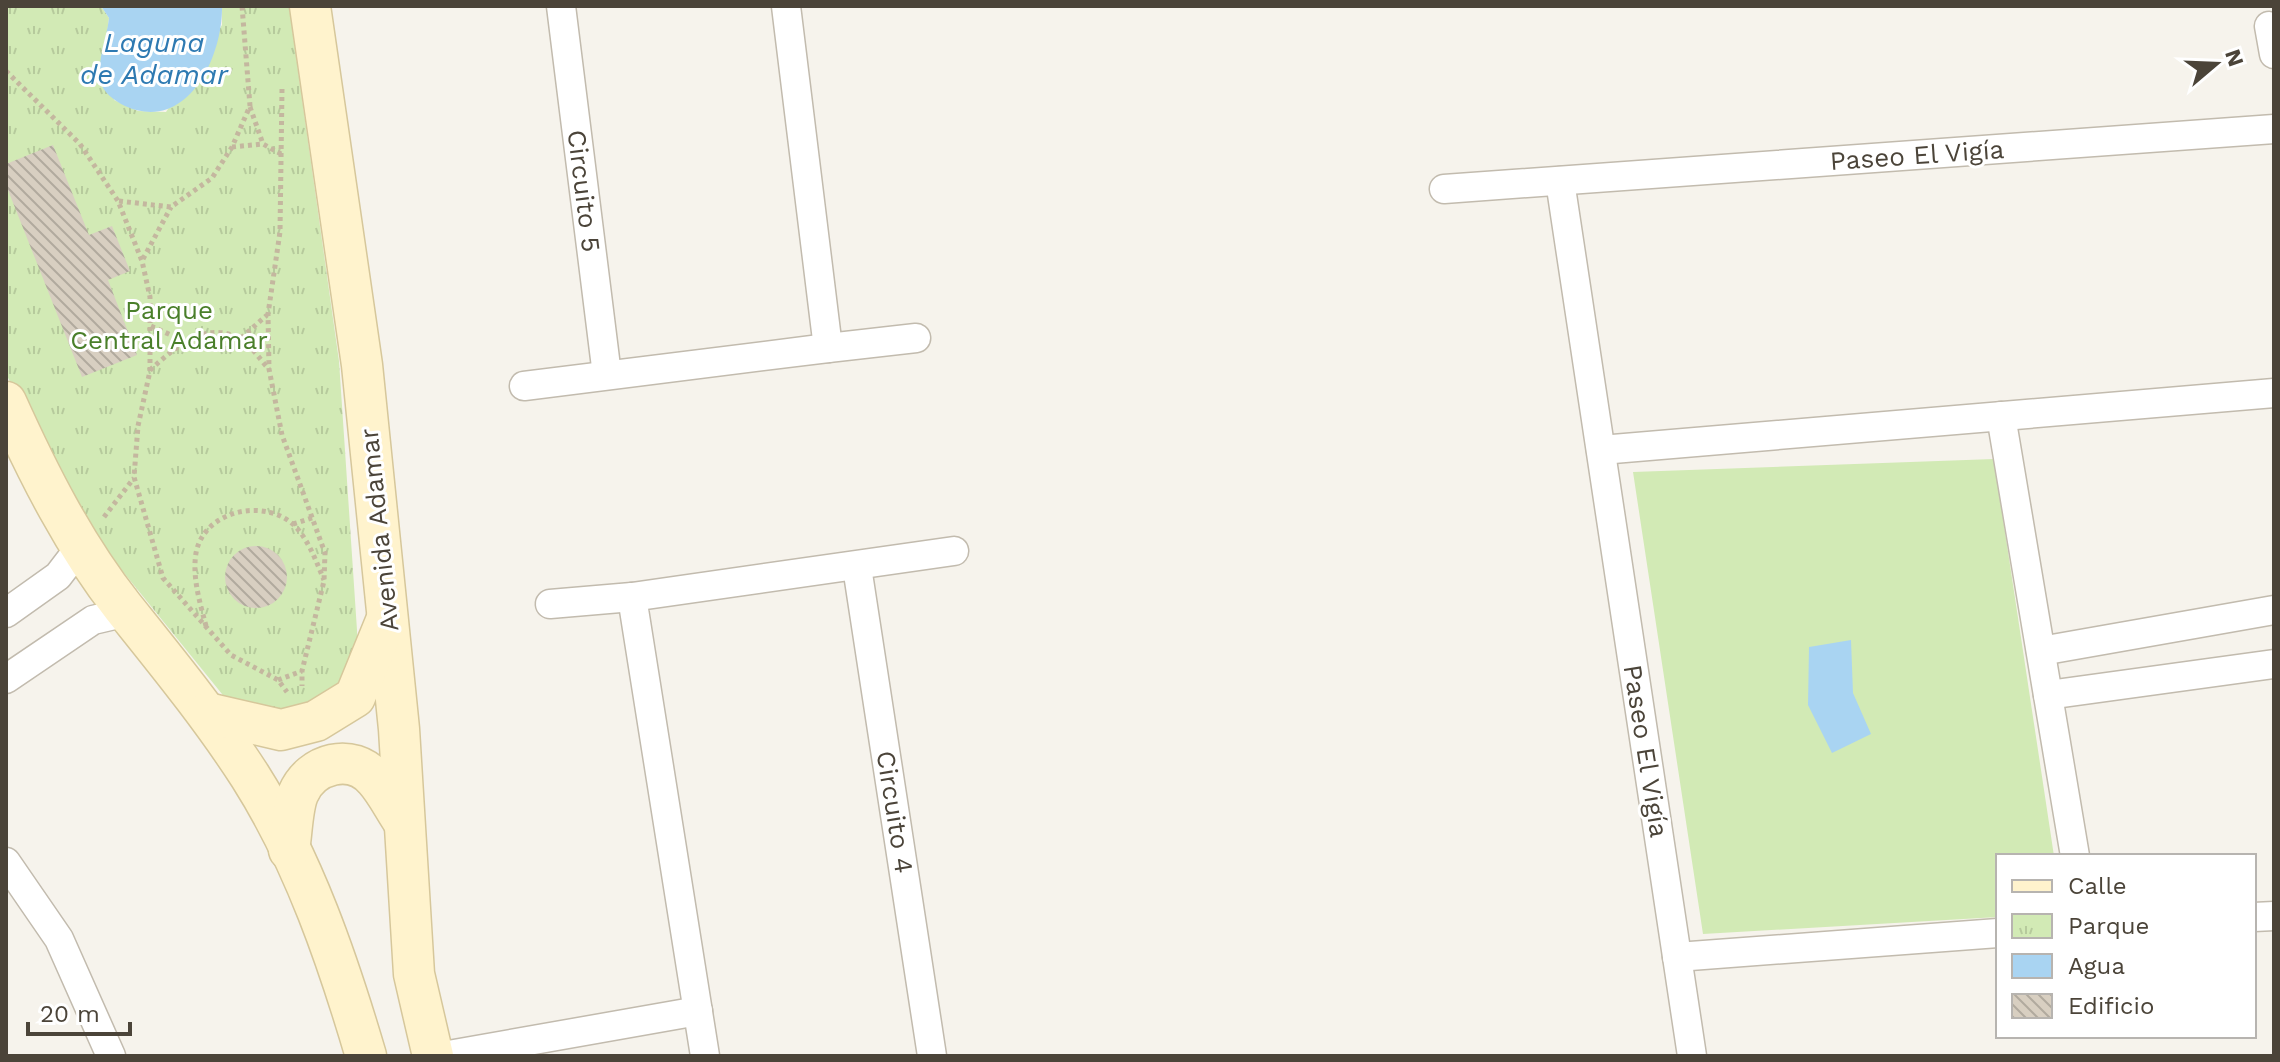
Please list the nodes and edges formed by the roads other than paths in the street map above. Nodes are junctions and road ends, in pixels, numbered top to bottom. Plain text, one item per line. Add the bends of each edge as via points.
1 (310, 6) edge
2 (561, 6) edge
3 (786, 6) edge
4 (2269, 26) dead end
5 (2274, 54) edge
6 (2274, 129) edge
7 (1560, 181) junction
8 (1444, 189) dead end
9 (916, 338) dead end
10 (828, 348) junction
11 (607, 375) junction
12 (524, 386) dead end
13 (2274, 393) edge
14 (6, 402) edge
15 (2001, 416) junction
16 (1601, 450) junction
17 (81, 546) junction
18 (954, 551) dead end
19 (857, 567) junction
20 (632, 597) junction
21 (550, 604) dead end
22 (2274, 610) edge
23 (127, 612) junction
24 (6, 613) edge
25 (388, 616) junction
26 (2041, 651) junction
27 (2274, 664) edge
28 (6, 679) edge
29 (2048, 695) junction
30 (207, 713) junction
31 (403, 821) junction
32 (289, 850) junction
33 (2075, 854) edge
34 (6, 862) edge
35 (1996, 933) edge
36 (1677, 957) junction
37 (698, 1011) junction
38 (111, 1056) edge
39 (366, 1056) edge
40 (433, 1056) edge
41 (443, 1056) edge
42 (705, 1056) edge
43 (932, 1056) edge
44 (1692, 1056) edge

1 - 25 street, Avenida Adamar via 362,365
2 - 11 street, Circuito 5
3 - 10 street
4 - 5 street
6 - 7 street, Paseo El Vigía
7 - 8 street, Paseo El Vigía
7 - 16 street, Paseo El Vigía
9 - 10 street
10 - 11 street
11 - 12 street
13 - 15 street
14 - 17 street
15 - 16 street
15 - 26 street
16 - 36 street, Paseo El Vigía
17 - 23 street
17 - 24 street via 58,576
18 - 19 street
19 - 20 street
19 - 43 street, Circuito 4
20 - 21 street
20 - 37 street
22 - 26 street
23 - 28 street via 93,620
23 - 30 street
25 - 30 street via 355,697 281,730
25 - 31 street, Avenida Adamar
26 - 29 street
27 - 29 street
29 - 33 street
30 - 32 street via 252,779
31 - 32 street via 374,776 352,764 329,764 310,775 297,795
31 - 40 street, Avenida Adamar via 414,974
32 - 39 street via 325,930
34 - 38 street via 59,939
35 - 36 street
36 - 44 street, Paseo El Vigía
37 - 41 street
37 - 42 street

